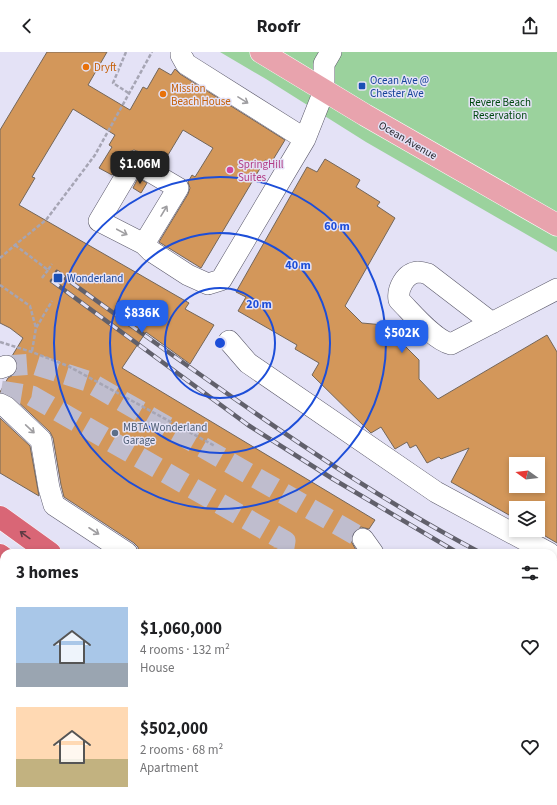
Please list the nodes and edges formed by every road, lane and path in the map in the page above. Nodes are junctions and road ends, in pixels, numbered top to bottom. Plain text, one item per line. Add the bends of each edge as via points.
1 (126, 52) edge
2 (152, 52) edge
3 (181, 52) edge
4 (261, 52) edge
5 (331, 52) edge
6 (324, 91) junction
7 (130, 94) junction
8 (305, 139) junction
9 (557, 225) edge
10 (144, 244) dead end
11 (14, 245) junction
12 (0, 258) edge
13 (52, 264) dead end
14 (48, 270) junction
15 (42, 278) dead end
16 (0, 285) edge
17 (557, 289) edge
18 (52, 301) dead end
19 (492, 323) dead end
20 (36, 328) junction
21 (229, 341) dead end
22 (0, 342) edge
23 (32, 352) junction
24 (0, 396) edge
25 (214, 446) dead end
26 (0, 517) edge
27 (44, 549) edge
28 (121, 549) edge
29 (542, 549) edge

1 - 7 path via 113,83
2 - 7 path
3 -> 8 street via 186,64
4 - 6 main road, Ocean Avenue
5 - 6 street via 324,64
6 - 8 street
6 - 9 main road, Ocean Avenue
7 - 11 path via 95,155 51,214
8 - 10 street via 220,280 208,284 188,275 151,252
11 - 12 path
11 - 14 path
13 - 14 path
14 - 15 path
16 - 20 path via 30,306
17 - 19 street
18 - 20 path
20 - 23 path
21 - 29 street via 248,363 436,492
22 - 23 path
23 - 25 path via 68,366
24 -> 28 street via 6,407 41,440 54,505
27 -> 26 highway

